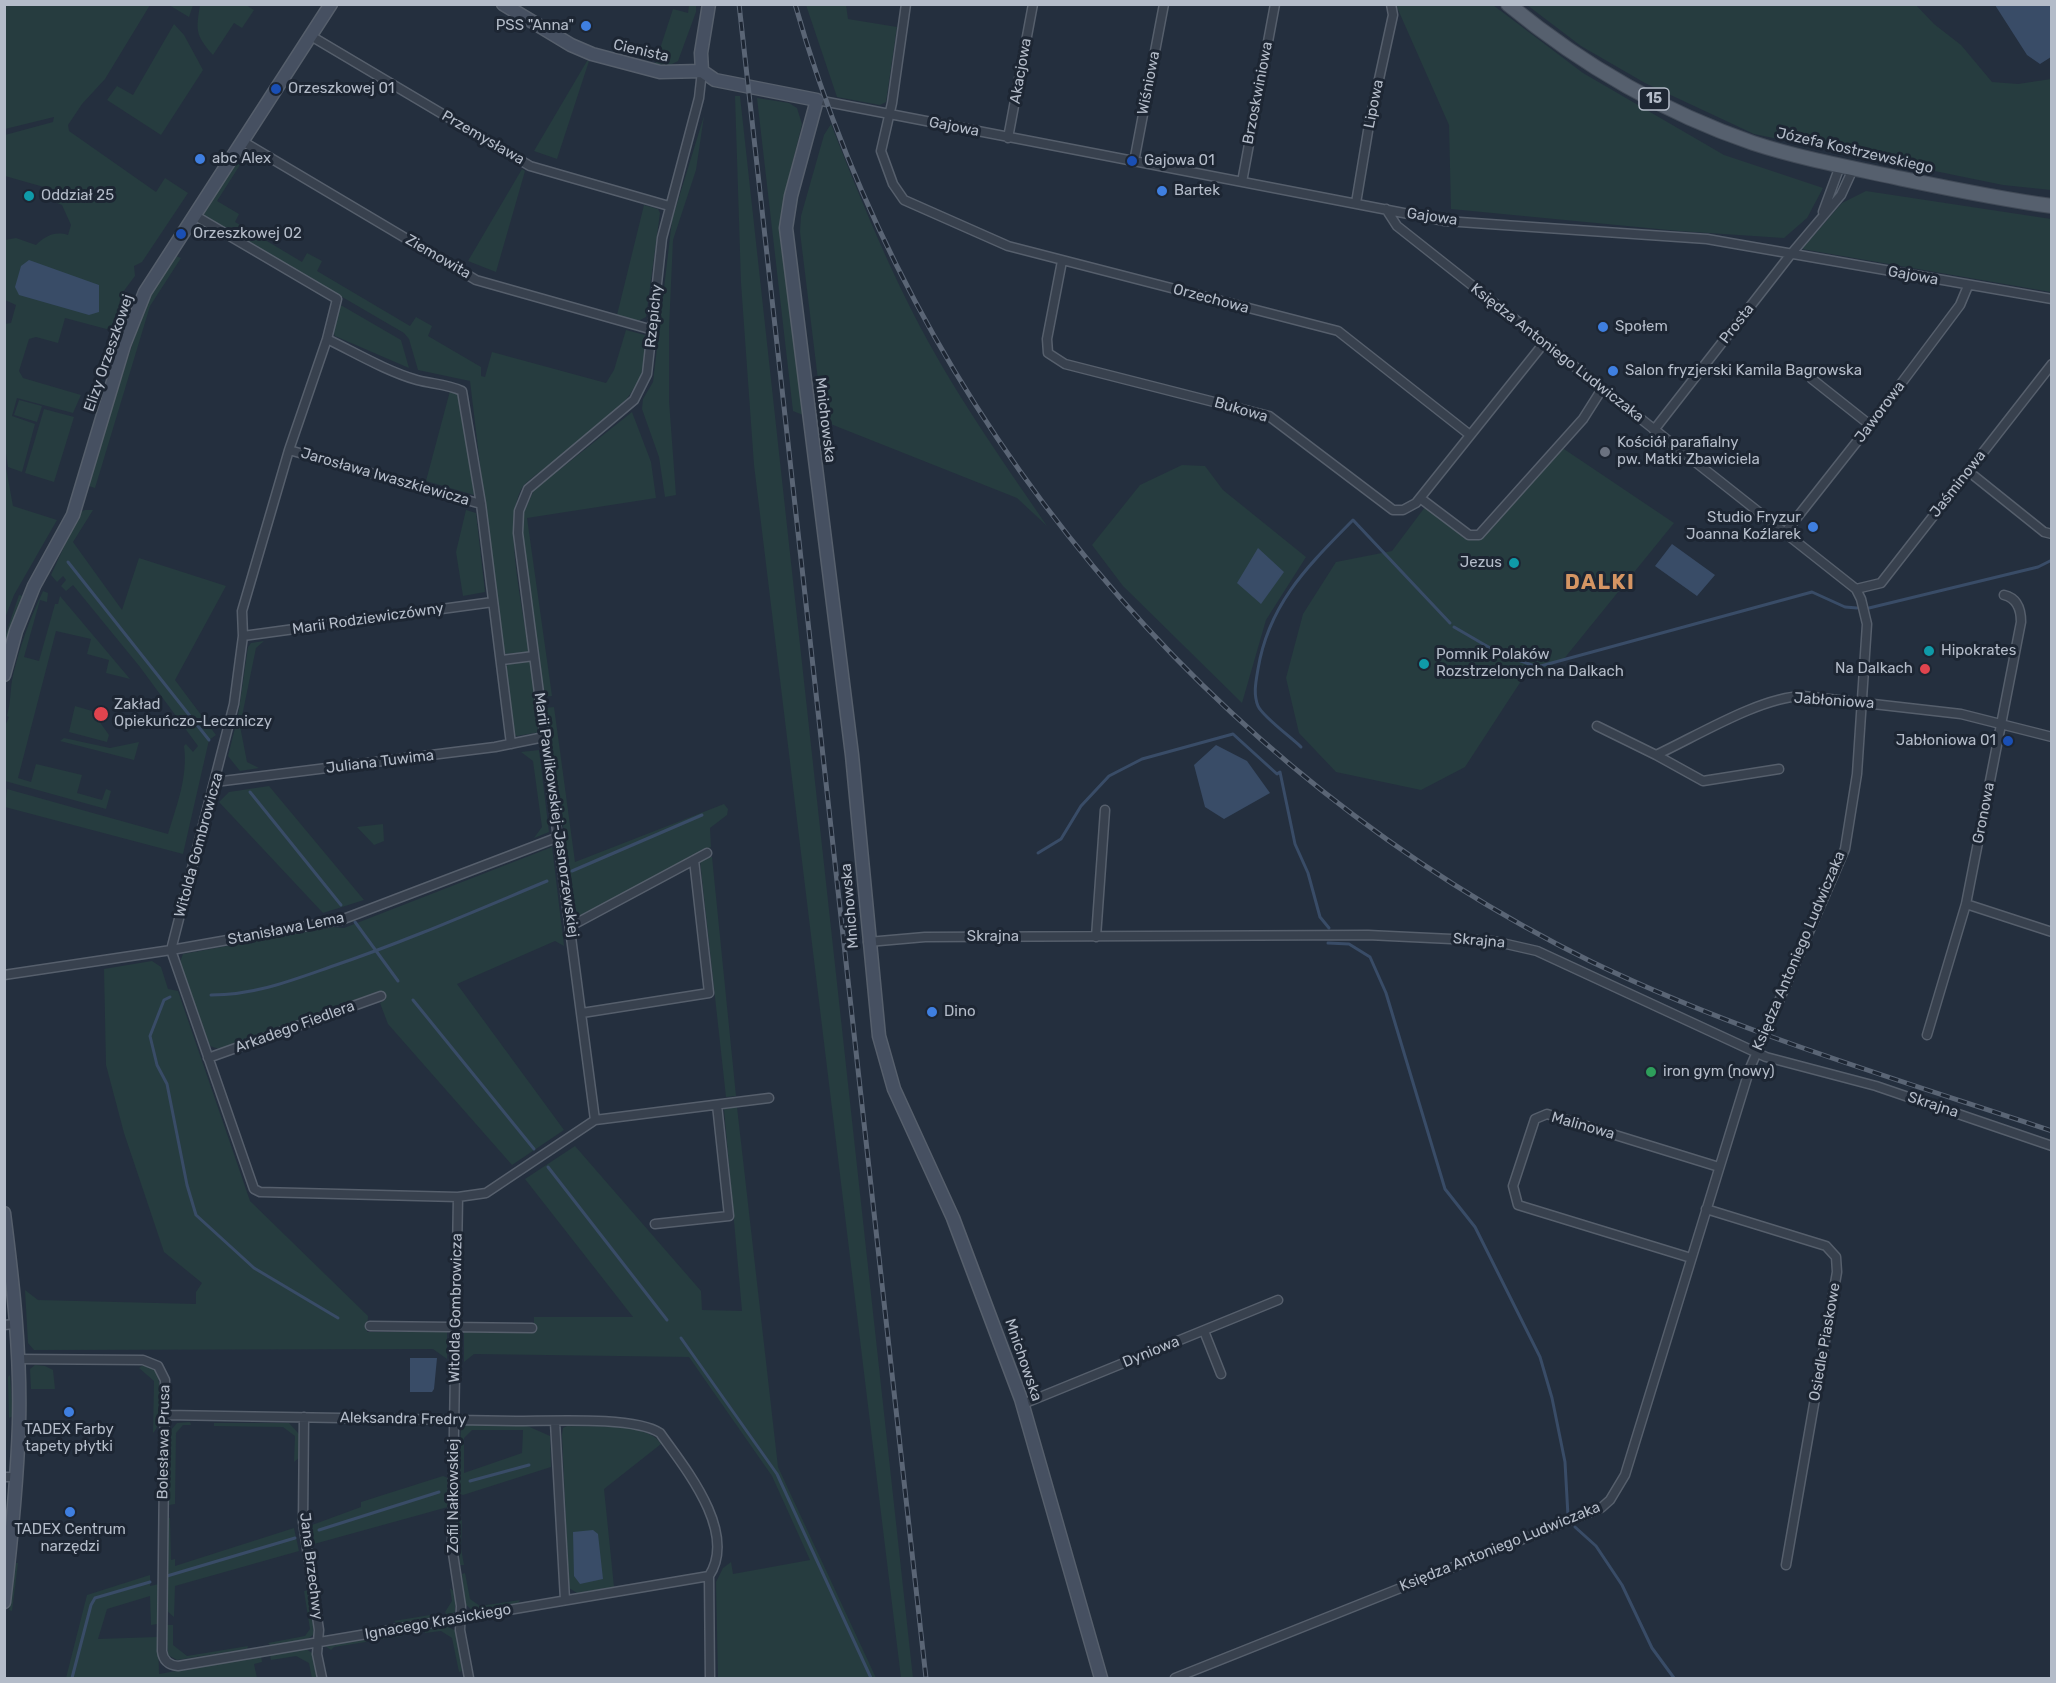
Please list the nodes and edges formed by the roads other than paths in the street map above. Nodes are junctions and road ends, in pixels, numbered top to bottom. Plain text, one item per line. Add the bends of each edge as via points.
1 (331, 4) edge
2 (503, 4) edge
3 (709, 4) edge
4 (906, 4) edge
5 (1033, 4) edge
6 (1164, 4) edge
7 (1275, 4) edge
8 (1391, 4) edge
9 (1508, 4) edge
10 (311, 36) junction
11 (702, 71) junction
12 (817, 100) junction
13 (889, 115) junction
14 (1008, 138) junction
15 (242, 141) junction
16 (1134, 162) junction
17 (1847, 167) junction
18 (1242, 182) junction
19 (1356, 203) junction
20 (669, 206) junction
21 (2052, 206) edge
22 (1386, 209) junction
23 (194, 215) junction
24 (1820, 218) junction
25 (1791, 254) junction
26 (1062, 261) junction
27 (1968, 286) junction
28 (2052, 299) edge
29 (653, 330) junction
30 (327, 339) junction
31 (1544, 343) junction
32 (2052, 364) edge
33 (1812, 379) dead end
34 (1602, 389) junction
35 (1870, 425) junction
36 (1654, 430) junction
37 (1470, 435) junction
38 (289, 450) junction
39 (1968, 471) junction
40 (1420, 498) junction
41 (481, 504) junction
42 (519, 511) joint
43 (1784, 534) junction
44 (2052, 534) edge
45 (1856, 589) junction
46 (2004, 595) dead end
47 (493, 602) junction
48 (243, 636) junction
49 (534, 656) junction
50 (502, 660) junction
51 (4, 675) edge
52 (1863, 701) junction
53 (2001, 724) junction
54 (1597, 726) dead end
55 (544, 737) junction
56 (2052, 737) edge
57 (511, 744) junction
58 (1656, 755) junction
59 (1779, 769) dead end
60 (215, 782) junction
61 (1105, 810) dead end
62 (556, 838) junction
63 (707, 853) dead end
64 (694, 860) junction
65 (1966, 904) junction
66 (571, 926) junction
67 (2052, 932) edge
68 (1096, 937) junction
69 (868, 942) junction
70 (171, 950) junction
71 (4, 975) edge
72 (381, 996) dead end
73 (582, 1013) junction
74 (1927, 1035) dead end
75 (1755, 1053) junction
76 (208, 1058) junction
77 (769, 1098) dead end
78 (717, 1105) junction
79 (595, 1120) junction
80 (2052, 1146) edge
81 (1719, 1167) junction
82 (458, 1197) junction
83 (1706, 1209) junction
84 (4, 1214) edge
85 (655, 1224) dead end
86 (1691, 1258) junction
87 (1278, 1300) dead end
88 (10, 1325) edge
89 (370, 1326) dead end
90 (455, 1327) junction
91 (532, 1328) dead end
92 (1204, 1331) junction
93 (17, 1359) junction
94 (1221, 1374) dead end
95 (1023, 1404) junction
96 (166, 1415) junction
97 (304, 1417) junction
98 (455, 1420) junction
99 (555, 1422) junction
100 (11, 1477) edge
101 (1786, 1565) dead end
102 (709, 1576) junction
103 (565, 1600) junction
104 (4, 1602) edge
105 (461, 1618) junction
106 (318, 1642) junction
107 (167, 1662) joint
108 (322, 1678) edge
109 (469, 1678) edge
110 (710, 1678) edge
111 (1101, 1678) edge
112 (1175, 1678) edge

1 - 10 street, Elizy Orzeszkowej
2 - 11 street, Cienista via 592,54 660,72
3 - 11 street
4 - 13 street, Orzechowa
5 - 14 street, Akacjowa
6 - 16 street, Wiśniowa
7 - 18 street, Brzoskwiniowa
8 - 19 street, Lipowa via 1393,15
9 - 17 main road, Józefa Kostrzewskiego / 15 via 1580,59 1670,107 1752,143
10 - 15 street, Elizy Orzeszkowej
10 - 20 street, Przemysława via 530,166
11 - 12 street, Cienista via 715,80
11 - 20 street, Rzepichy via 699,98
12 - 13 street, Gajowa
12 - 69 street, Mnichowska via 786,228 852,755
13 - 14 street, Gajowa
13 - 26 street, Orzechowa via 881,158 897,194 904,200 1008,246
14 - 16 street, Gajowa
15 - 23 street, Elizy Orzeszkowej
15 - 29 street, Ziemowita via 476,280
16 - 18 street, Gajowa
17 - 21 main road, Józefa Kostrzewskiego / 15 via 1961,192
17 - 24 street, Prosta
17 - 24 street, Prosta via 1841,195
18 - 19 street, Gajowa
19 - 22 street, Gajowa
20 - 29 street, Rzepichy
22 - 25 street, Gajowa via 1445,220 1707,239
22 - 31 street, Księdza Antoniego Ludwiczaka via 1397,226
23 - 30 street, Witolda Gombrowicza via 337,299
23 - 51 street, Elizy Orzeszkowej via 137,309 74,515 34,586
24 - 25 street, Prosta
25 - 27 street, Gajowa
25 - 36 street, Prosta
26 - 37 street, Orzechowa via 1338,331
26 - 40 street, Bukowa via 1047,339 1048,353 1065,364 1269,416 1394,510 1403,510
27 - 28 street, Gajowa
27 - 35 street, Jaworowa via 1960,305
29 - 42 street, Rzepichy via 647,374 634,400 528,489
30 - 38 street, Witolda Gombrowicza
30 - 41 street via 394,371 462,391
31 - 34 street, Księdza Antoniego Ludwiczaka
31 - 37 street
32 - 39 street, Jaśminowa
33 - 35 street
34 - 36 street, Księdza Antoniego Ludwiczaka
34 - 40 street via 1583,419 1479,536 1469,536
35 - 43 street, Jaworowa
36 - 43 street, Księdza Antoniego Ludwiczaka
37 - 40 street, Bukowa
38 - 41 street, Jarosława Iwaszkiewicza
38 - 48 street, Witolda Gombrowicza via 242,611
39 - 44 street via 2044,532
39 - 45 street, Jaśminowa via 1881,583
41 - 47 street
42 - 49 street, Marii Pawlikowskiej-Jasnorzewskiej via 518,533
43 - 45 street, Księdza Antoniego Ludwiczaka
45 - 52 street, Księdza Antoniego Ludwiczaka via 1865,616
46 - 53 street, Gronowa via 2019,607 2021,622
47 - 48 street, Marii Rodziewiczówny
47 - 50 street
48 - 60 street, Witolda Gombrowicza via 234,704
49 - 50 street
49 - 55 street, Marii Pawlikowskiej-Jasnorzewskiej
50 - 57 street
52 - 53 street, Jabłoniowa via 1961,714
52 - 58 street, Jabłoniowa via 1803,696 1776,700
52 - 75 street, Księdza Antoniego Ludwiczaka via 1845,849
53 - 56 street, Jabłoniowa
53 - 65 street, Gronowa
54 - 58 street
55 - 57 street, Juliana Tuwima
55 - 62 street, Marii Pawlikowskiej-Jasnorzewskiej
57 - 60 street, Juliana Tuwima
58 - 59 street via 1703,781
60 - 70 street, Witolda Gombrowicza
61 - 68 street
62 - 66 street, Marii Pawlikowskiej-Jasnorzewskiej
62 - 70 street, Stanisława Lema via 341,920
63 - 64 street
64 - 66 street
64 - 73 street via 709,993
65 - 67 street
65 - 74 street, Gronowa
66 - 73 street, Marii Pawlikowskiej-Jasnorzewskiej
68 - 69 street, Skrajna via 925,937
68 - 75 street, Skrajna via 1368,935 1507,943 1537,951
69 - 95 street, Mnichowska via 879,1035 894,1089 953,1218
70 - 71 street, Stanisława Lema
70 - 76 street
72 - 76 street, Arkadego Fiedlera
73 - 79 street, Marii Pawlikowskiej-Jasnorzewskiej
75 - 80 street, Skrajna via 1876,1086
75 - 81 street, Księdza Antoniego Ludwiczaka
76 - 82 street via 254,1189
77 - 78 street
78 - 79 street
78 - 85 street via 729,1216
79 - 82 street via 486,1193
81 - 83 street, Księdza Antoniego Ludwiczaka
81 - 86 street, Malinowa via 1547,1114 1535,1119 1513,1186 1518,1205
82 - 90 street, Witolda Gombrowicza
83 - 86 street, Księdza Antoniego Ludwiczaka
83 - 101 street, Osiedle Piaskowe via 1826,1246 1836,1257 1837,1272
84 - 88 street
86 - 112 street, Księdza Antoniego Ludwiczaka via 1624,1475 1601,1508
87 - 92 street, Dyniowa
88 - 93 street
89 - 90 street
90 - 91 street
90 - 98 street, Witolda Gombrowicza
92 - 94 street
92 - 95 street, Dyniowa
93 - 96 street, Bolesława Prusa via 154,1363 165,1380
93 - 100 street
95 - 111 street, Mnichowska
96 - 97 street, Aleksandra Fredry
96 - 107 street, Bolesława Prusa via 162,1656
97 - 98 street, Aleksandra Fredry
97 - 106 street, Jana Brzechwy via 303,1522
98 - 99 street, Aleksandra Fredry
98 - 105 street, Zofii Nałkowskiej via 452,1547
99 - 102 street, Aleksandra Fredry via 639,1424 660,1433 706,1500 718,1552 718,1563
99 - 103 street
100 - 104 street
102 - 103 street, Ignacego Krasickiego
102 - 110 street
103 - 105 street, Ignacego Krasickiego
105 - 106 street, Ignacego Krasickiego
105 - 109 street, Zofii Nałkowskiej
106 - 107 street, Ignacego Krasickiego via 178,1665
106 - 108 street, Jana Brzechwy

